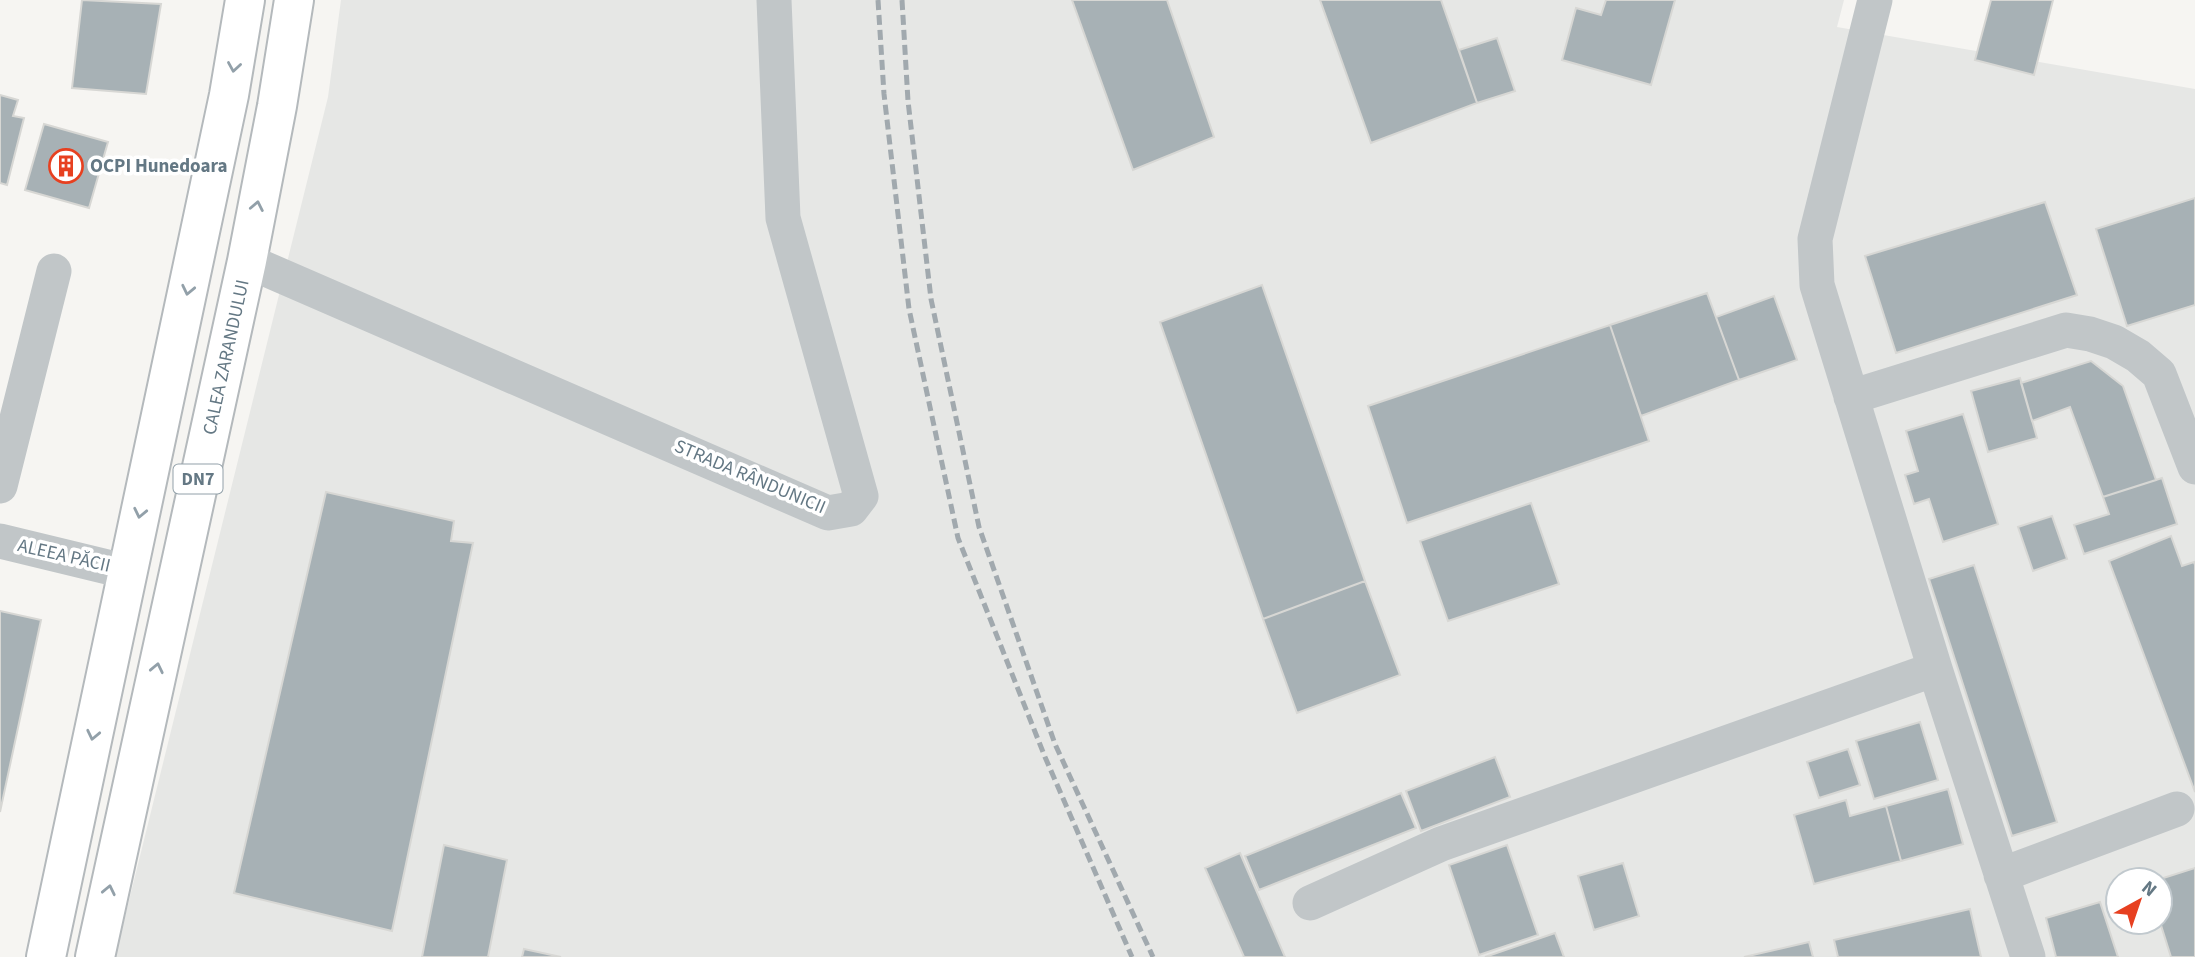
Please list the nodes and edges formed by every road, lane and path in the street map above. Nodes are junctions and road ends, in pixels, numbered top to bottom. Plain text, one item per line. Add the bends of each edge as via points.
1 (245, 0) edge
2 (294, 0) edge
3 (774, 0) edge
4 (1875, 0) edge
5 (247, 261) junction
6 (54, 271) dead end
7 (1851, 397) junction
8 (2195, 467) edge
9 (0, 486) edge
10 (0, 541) edge
11 (128, 572) junction
12 (1934, 669) junction
13 (2177, 809) dead end
14 (2001, 875) junction
15 (1310, 903) dead end
16 (46, 957) edge
17 (94, 957) edge
18 (2028, 957) edge

1 -> 11 main road, DN7
5 -> 2 main road, CALEA ZARANDULUI / DN7
3 - 5 street, STRADA RÂNDUNICII via 783,218 861,496 850,509 828,513
4 - 7 street via 1815,239 1817,285
17 -> 5 main road, CALEA ZARANDULUI / DN7
6 - 9 street
7 - 8 street via 2066,330 2090,334 2114,342 2159,374
7 - 12 street
10 - 11 street, ALEEA PĂCII
11 -> 16 main road, DN7
12 - 14 street
12 - 15 street via 1441,844
13 - 14 street
14 - 18 street

